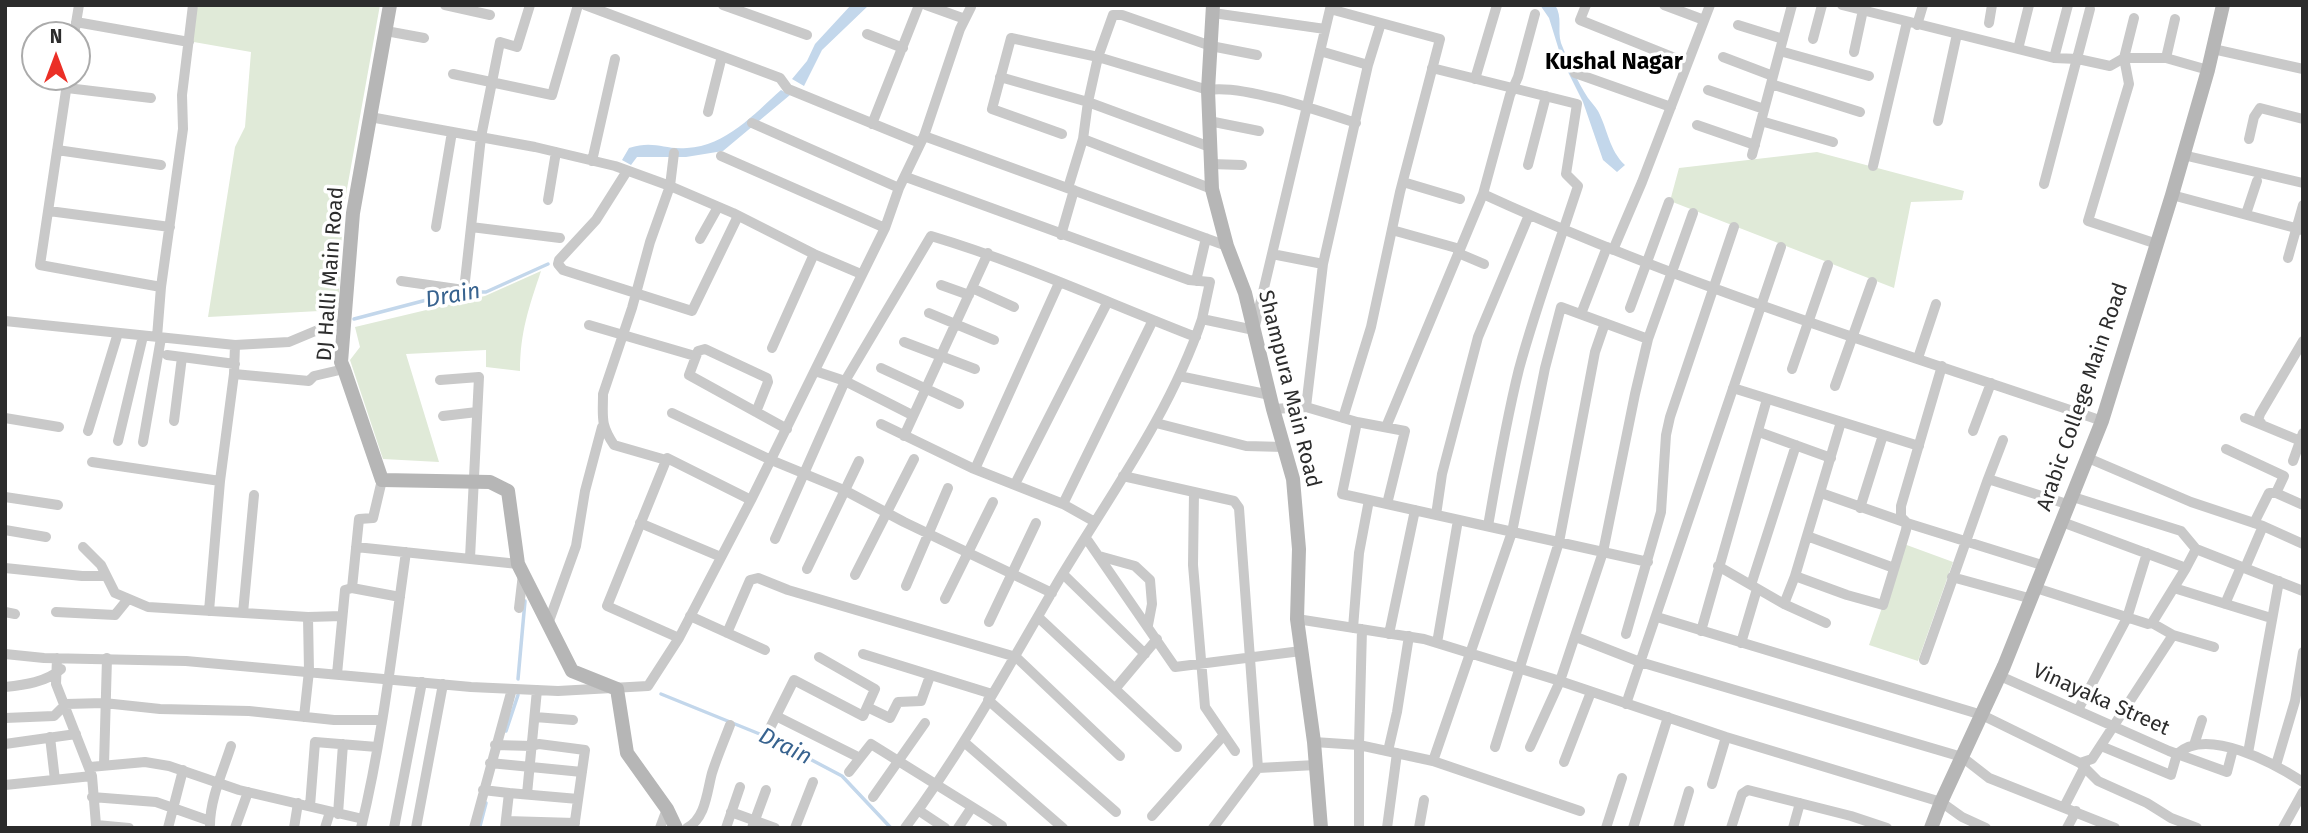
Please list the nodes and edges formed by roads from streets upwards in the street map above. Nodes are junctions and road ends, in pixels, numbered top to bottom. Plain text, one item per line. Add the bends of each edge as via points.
1 (193, 5) edge
2 (390, 5) edge
3 (444, 5) edge
4 (530, 5) edge
5 (578, 5) edge
6 (585, 5) edge
7 (723, 5) edge
8 (919, 5) edge
9 (926, 5) edge
10 (1497, 5) edge
11 (1586, 5) edge
12 (1664, 5) edge
13 (1710, 5) edge
14 (1792, 5) edge
15 (1822, 5) edge
16 (1842, 5) edge
17 (1923, 5) edge
18 (1992, 5) edge
19 (2029, 5) edge
20 (2067, 5) edge
21 (2223, 5) edge
22 (971, 7) edge
23 (1330, 7) edge
24 (1213, 9) edge
25 (2090, 9) dead end
26 (1863, 10) junction
27 (1535, 14) dead end
28 (490, 15) dead end
29 (2134, 18) dead end
30 (965, 19) junction
31 (2175, 19) dead end
32 (1704, 20) junction
33 (1381, 23) junction
34 (1912, 23) junction
35 (1989, 23) dead end
36 (91, 25) edge
37 (1738, 25) dead end
38 (1325, 29) junction
39 (386, 31) junction
40 (867, 34) dead end
41 (1956, 34) junction
42 (807, 35) dead end
43 (424, 38) dead end
44 (1783, 39) junction
45 (1813, 39) dead end
46 (189, 42) junction
47 (1211, 46) junction
48 (903, 48) junction
49 (2213, 48) junction
50 (2018, 49) junction
51 (1320, 51) junction
52 (1780, 51) junction
53 (1854, 52) dead end
54 (1257, 55) dead end
55 (722, 56) junction
56 (1098, 57) junction
57 (1723, 57) dead end
58 (2054, 58) junction
59 (2124, 58) junction
60 (2166, 58) junction
61 (2078, 59) junction
62 (615, 60) dead end
63 (1687, 63) junction
64 (1368, 65) junction
65 (1432, 68) junction
66 (2303, 69) edge
67 (2208, 70) junction
68 (1575, 72) dead end
69 (453, 74) dead end
70 (1869, 76) dead end
71 (1000, 77) junction
72 (1475, 79) junction
73 (1772, 80) junction
74 (491, 81) junction
75 (91, 87) edge
76 (1513, 88) junction
77 (1208, 90) junction
78 (1709, 90) dead end
79 (66, 91) edge
80 (1546, 96) junction
81 (150, 98) dead end
82 (1088, 102) junction
83 (1307, 107) junction
84 (1671, 107) junction
85 (1764, 109) junction
86 (1860, 112) dead end
87 (708, 113) dead end
88 (370, 117) junction
89 (2303, 119) edge
90 (1209, 121) junction
91 (1761, 121) junction
92 (1938, 121) dead end
93 (752, 123) dead end
94 (1356, 123) junction
95 (872, 124) junction
96 (1697, 125) dead end
97 (1259, 131) dead end
98 (452, 132) junction
99 (1062, 134) dead end
100 (481, 137) junction
101 (1083, 139) junction
102 (2249, 139) dead end
103 (922, 140) junction
104 (1833, 142) dead end
105 (1210, 147) junction
106 (57, 150) junction
107 (556, 152) junction
108 (674, 153) dead end
109 (720, 156) dead end
110 (2183, 156) junction
111 (592, 162) junction
112 (1211, 164) junction
113 (160, 165) dead end
114 (1242, 165) dead end
115 (1528, 165) dead end
116 (1872, 166) dead end
117 (622, 169) junction
118 (906, 177) junction
119 (2257, 181) dead end
120 (1403, 182) junction
121 (2303, 183) edge
122 (2043, 184) dead end
123 (670, 186) junction
124 (899, 188) junction
125 (1071, 189) junction
126 (1212, 189) junction
127 (1483, 194) junction
128 (2172, 195) junction
129 (1460, 199) dead end
130 (548, 200) dead end
131 (1669, 202) dead end
132 (2303, 205) edge
133 (718, 206) junction
134 (48, 211) junction
135 (1693, 213) dead end
136 (1529, 215) junction
137 (2246, 215) junction
138 (738, 216) junction
139 (170, 227) junction
140 (436, 227) dead end
141 (471, 227) junction
142 (1734, 227) dead end
143 (885, 228) junction
144 (2300, 229) edge
145 (1392, 230) junction
146 (1563, 231) junction
147 (1061, 235) junction
148 (561, 238) dead end
149 (700, 239) dead end
150 (1206, 239) junction
151 (2157, 244) junction
152 (1227, 246) junction
153 (1781, 247) dead end
154 (1610, 248) junction
155 (1459, 251) junction
156 (988, 253) junction
157 (814, 254) junction
158 (1272, 254) junction
159 (2288, 258) dead end
160 (1647, 263) junction
161 (1323, 264) junction
162 (1484, 264) dead end
163 (1829, 265) dead end
164 (861, 274) junction
165 (1672, 274) junction
166 (401, 281) dead end
167 (1196, 281) junction
168 (1871, 282) dead end
169 (1059, 283) junction
170 (941, 285) dead end
171 (160, 287) junction
172 (1714, 288) junction
173 (636, 292) junction
174 (971, 292) junction
175 (1107, 303) junction
176 (1936, 304) dead end
177 (1762, 305) junction
178 (1014, 307) dead end
179 (1630, 308) dead end
180 (929, 313) dead end
181 (1581, 314) junction
182 (344, 319) junction
183 (1202, 319) junction
184 (1153, 320) junction
185 (5, 321) edge
186 (1811, 321) junction
187 (1605, 323) junction
188 (956, 324) junction
189 (590, 325) dead end
190 (1254, 330) junction
191 (118, 333) junction
192 (623, 334) junction
193 (143, 335) junction
194 (1853, 336) junction
195 (159, 337) junction
196 (1196, 337) junction
197 (1648, 339) junction
198 (994, 340) dead end
199 (2303, 341) edge
200 (904, 342) dead end
201 (235, 345) junction
202 (772, 348) dead end
203 (167, 355) dead end
204 (695, 356) junction
205 (182, 357) junction
206 (942, 357) junction
207 (1918, 358) junction
208 (1942, 366) junction
209 (881, 368) dead end
210 (234, 369) junction
211 (344, 369) junction
212 (975, 369) dead end
213 (1792, 369) dead end
214 (815, 371) junction
215 (1179, 376) junction
216 (440, 380) dead end
217 (845, 381) junction
218 (1991, 383) junction
219 (1836, 386) dead end
220 (925, 388) junction
221 (1733, 388) junction
222 (1767, 399) junction
223 (1271, 402) junction
224 (959, 404) dead end
225 (1306, 407) junction
226 (477, 412) junction
227 (756, 412) junction
228 (672, 413) dead end
229 (912, 415) junction
230 (443, 416) dead end
231 (5, 418) edge
232 (1343, 418) junction
233 (2245, 418) dead end
234 (174, 421) dead end
235 (2102, 421) junction
236 (1357, 422) junction
237 (1841, 422) junction
238 (1156, 423) junction
239 (2261, 423) junction
240 (881, 424) dead end
241 (59, 427) dead end
242 (603, 427) junction
243 (1386, 427) junction
244 (787, 429) junction
245 (88, 431) dead end
246 (1973, 431) dead end
247 (1759, 432) junction
248 (1883, 435) junction
249 (904, 436) junction
250 (2301, 439) edge
251 (2003, 440) dead end
252 (118, 441) dead end
253 (143, 443) dead end
254 (1796, 445) junction
255 (1919, 446) junction
256 (1284, 447) junction
257 (2226, 449) dead end
258 (1831, 458) junction
259 (2088, 458) junction
260 (914, 459) dead end
261 (666, 460) junction
262 (771, 460) junction
263 (859, 461) dead end
264 (92, 462) dead end
265 (2298, 463) edge
266 (975, 469) junction
267 (804, 473) junction
268 (1123, 476) junction
269 (2284, 476) junction
270 (1988, 479) junction
271 (382, 480) junction
272 (220, 481) junction
273 (472, 481) junction
274 (1015, 484) junction
275 (948, 488) dead end
276 (844, 490) junction
277 (1194, 492) junction
278 (1821, 493) junction
279 (2276, 493) junction
280 (254, 495) dead end
281 (5, 496) edge
282 (751, 500) junction
283 (1368, 500) junction
284 (2071, 501) junction
285 (993, 502) dead end
286 (1063, 504) junction
287 (1387, 504) junction
288 (58, 505) dead end
289 (2303, 505) edge
290 (1860, 508) junction
291 (1415, 510) junction
292 (887, 513) junction
293 (1436, 515) junction
294 (1458, 520) junction
295 (1095, 522) junction
296 (2062, 522) junction
297 (640, 523) junction
298 (1036, 523) dead end
299 (1907, 523) junction
300 (2258, 524) junction
301 (1488, 526) junction
302 (5, 530) edge
303 (1512, 532) junction
304 (930, 534) junction
305 (1807, 536) junction
306 (46, 537) dead end
307 (1086, 538) junction
308 (775, 539) dead end
309 (1967, 541) junction
310 (1559, 542) junction
311 (2303, 544) edge
312 (83, 547) dead end
313 (356, 547) junction
314 (2196, 550) junction
315 (407, 552) junction
316 (1603, 552) junction
317 (968, 553) junction
318 (2147, 553) junction
319 (1099, 556) junction
320 (721, 557) junction
321 (470, 558) junction
322 (1648, 562) junction
323 (1718, 566) junction
324 (2045, 566) junction
325 (5, 568) edge
326 (1894, 568) junction
327 (2186, 568) junction
328 (2243, 568) junction
329 (521, 569) junction
330 (807, 569) dead end
331 (1012, 574) junction
332 (1063, 574) junction
333 (855, 575) dead end
334 (106, 576) junction
335 (1796, 576) junction
336 (1952, 577) junction
337 (2279, 581) junction
338 (906, 586) dead end
339 (1754, 587) junction
340 (352, 588) junction
341 (2174, 588) junction
342 (2303, 590) edge
343 (1052, 593) junction
344 (2034, 593) junction
345 (400, 597) junction
346 (128, 598) junction
347 (945, 598) dead end
348 (1784, 604) junction
349 (2225, 604) junction
350 (519, 608) dead end
351 (209, 611) junction
352 (55, 612) dead end
353 (243, 613) junction
354 (342, 616) junction
355 (690, 616) junction
356 (308, 617) junction
357 (1038, 617) junction
358 (1657, 617) junction
359 (2127, 618) junction
360 (2271, 618) junction
361 (1297, 619) junction
362 (549, 621) junction
363 (989, 622) dead end
364 (1826, 623) dead end
365 (2152, 623) junction
366 (1148, 625) junction
367 (1357, 629) junction
368 (1701, 631) junction
369 (727, 633) junction
370 (1389, 634) junction
371 (1626, 634) dead end
372 (2173, 635) junction
373 (1409, 636) junction
374 (1576, 637) junction
375 (679, 638) junction
376 (1157, 639) junction
377 (1437, 643) junction
378 (1741, 643) junction
379 (2214, 647) dead end
380 (765, 650) dead end
381 (1301, 651) junction
382 (2303, 652) edge
383 (5, 654) edge
384 (863, 654) dead end
385 (1145, 654) junction
386 (1471, 654) junction
387 (819, 657) dead end
388 (1016, 657) junction
389 (57, 658) junction
390 (74, 658) junction
391 (107, 658) junction
392 (1250, 659) junction
393 (1924, 660) dead end
394 (1640, 662) junction
395 (1201, 664) junction
396 (1518, 669) junction
397 (309, 671) junction
398 (57, 673) junction
399 (337, 674) junction
400 (930, 676) junction
401 (2000, 676) junction
402 (389, 678) junction
403 (1560, 681) junction
404 (422, 682) junction
405 (443, 684) junction
406 (5, 687) edge
407 (512, 689) junction
408 (617, 689) junction
409 (1115, 689) junction
410 (537, 690) junction
411 (1591, 692) junction
412 (990, 697) junction
413 (104, 703) junction
414 (1626, 704) junction
415 (65, 705) junction
416 (867, 707) junction
417 (2078, 710) junction
418 (1982, 715) junction
419 (776, 716) junction
420 (304, 717) junction
421 (535, 717) junction
422 (1668, 717) junction
423 (5, 718) edge
424 (382, 720) junction
425 (573, 720) dead end
426 (2202, 720) dead end
427 (925, 723) dead end
428 (730, 725) dead end
429 (2114, 726) junction
430 (768, 732) dead end
431 (76, 734) junction
432 (1224, 735) junction
433 (50, 737) junction
434 (1726, 737) junction
435 (964, 742) junction
436 (1314, 742) junction
437 (5, 744) edge
438 (343, 744) junction
439 (495, 745) junction
440 (1359, 745) junction
441 (231, 746) dead end
442 (532, 746) junction
443 (2101, 746) junction
444 (2194, 746) junction
445 (377, 747) junction
446 (1177, 747) dead end
447 (1495, 747) dead end
448 (1530, 747) dead end
449 (2233, 749) junction
450 (1236, 751) dead end
451 (1392, 752) junction
452 (2248, 753) junction
453 (2177, 754) junction
454 (1121, 756) dead end
455 (1962, 757) junction
456 (860, 758) junction
457 (1433, 761) junction
458 (898, 762) junction
459 (1564, 762) dead end
460 (494, 764) junction
461 (2082, 764) junction
462 (104, 765) junction
463 (1316, 765) junction
464 (2276, 765) junction
465 (530, 767) junction
466 (1258, 768) junction
467 (183, 770) junction
468 (91, 771) junction
469 (582, 772) junction
470 (849, 772) dead end
471 (1622, 778) dead end
472 (55, 780) junction
473 (813, 782) dead end
474 (2303, 782) edge
475 (219, 784) junction
476 (1712, 784) dead end
477 (5, 785) edge
478 (936, 785) junction
479 (740, 788) dead end
480 (766, 789) dead end
481 (487, 790) junction
482 (1689, 791) dead end
483 (248, 792) junction
484 (2303, 792) edge
485 (509, 793) junction
486 (527, 794) junction
487 (92, 797) junction
488 (873, 797) dead end
489 (578, 799) junction
490 (1424, 800) dead end
491 (1941, 802) junction
492 (298, 803) junction
493 (1800, 803) junction
494 (310, 806) junction
495 (972, 807) junction
496 (2064, 807) junction
497 (173, 808) junction
498 (667, 808) junction
499 (918, 810) junction
500 (1580, 811) dead end
501 (2076, 811) junction
502 (731, 812) junction
503 (1116, 812) dead end
504 (334, 813) junction
505 (1152, 816) dead end
506 (1851, 816) junction
507 (362, 823) edge
508 (209, 824) edge
509 (505, 824) edge
510 (753, 824) edge
511 (2095, 824) edge
512 (575, 825) edge
513 (96, 826) edge
514 (129, 828) edge
515 (168, 828) edge
516 (235, 828) edge
517 (294, 828) edge
518 (325, 828) edge
519 (394, 828) edge
520 (416, 828) edge
521 (474, 828) edge
522 (660, 828) edge
523 (676, 828) edge
524 (687, 828) edge
525 (726, 828) edge
526 (775, 828) edge
527 (795, 828) edge
528 (905, 828) edge
529 (945, 828) edge
530 (958, 828) edge
531 (1000, 828) edge
532 (1063, 828) edge
533 (1213, 828) edge
534 (1321, 828) edge
535 (1359, 828) edge
536 (1387, 828) edge
537 (1419, 828) edge
538 (1606, 828) edge
539 (1633, 828) edge
540 (1678, 828) edge
541 (1731, 828) edge
542 (1793, 828) edge
543 (1848, 828) edge
544 (1887, 828) edge
545 (1931, 828) edge
546 (1986, 828) edge
547 (2067, 828) edge
548 (2115, 828) edge
549 (2197, 828) edge
550 (2283, 828) edge

1 - 46 street
2 - 39 street, DJ Halli Main Road
3 - 28 street
4 - 74 street via 517,47 500,42
5 - 74 street via 552,96
6 - 55 street
7 - 42 street
8 - 48 street
9 - 30 street
10 - 72 street
11 - 63 street via 1580,20
12 - 32 street
13 - 32 street
14 - 44 street
15 - 45 street
16 - 26 street
17 - 34 street
18 - 35 street
19 - 50 street
20 - 58 street
21 - 49 street, Arabic College Main Road
22 - 30 street
23 - 33 street
23 - 38 street
24 - 38 street
24 - 47 street, Shampura Main Road
25 - 61 street
26 - 34 street
26 - 53 street
27 - 76 street
29 - 59 street
30 - 103 street
31 - 60 street
32 - 63 street
33 - 64 street
33 - 65 street via 1440,39
34 - 41 street
34 - 116 street
36 - 46 street
37 - 44 street
38 - 51 street
39 - 43 street
39 - 88 street, DJ Halli Main Road
40 - 48 street
41 - 50 street
41 - 92 street
44 - 52 street
46 - 139 street
47 - 54 street
47 - 56 street via 1117,13
47 - 77 street, Shampura Main Road
48 - 95 street
49 - 66 street
49 - 67 street, Arabic College Main Road
50 - 58 street
51 - 64 street
51 - 83 street
52 - 70 street
52 - 73 street
55 - 87 street
55 - 95 street via 780,78 801,96
56 - 71 street via 1011,38
56 - 77 street
56 - 82 street
57 - 73 street
58 - 61 street
59 - 60 street
59 - 61 street via 2110,66
59 - 151 street via 2129,84 2088,221
60 - 67 street
61 - 122 street
62 - 111 street
63 - 84 street
64 - 94 street
65 - 72 street
65 - 120 street
67 - 110 street, Arabic College Main Road
68 - 84 street
69 - 74 street
71 - 82 street
71 - 99 street via 992,109
72 - 76 street
73 - 85 street
73 - 86 street
74 - 100 street
75 - 81 street
76 - 80 street
76 - 127 street
77 - 83 street via 1223,88
77 - 90 street, Shampura Main Road
78 - 85 street
79 - 106 street
80 - 115 street
80 - 146 street via 1577,104 1566,174 1578,186
82 - 101 street
82 - 105 street
83 - 94 street
83 - 158 street
84 - 154 street
85 - 91 street
88 - 98 street
88 - 182 street, DJ Halli Main Road via 353,213
89 - 102 street via 2260,108
90 - 97 street
90 - 105 street, Shampura Main Road
91 - 96 street via 1753,150
91 - 104 street
93 - 124 street
94 - 161 street
95 - 103 street
98 - 100 street
98 - 140 street
100 - 107 street
100 - 141 street
101 - 125 street
101 - 126 street
103 - 118 street
103 - 125 street
105 - 112 street, Shampura Main Road
106 - 113 street
106 - 134 street
107 - 111 street
107 - 130 street
108 - 123 street
109 - 143 street
110 - 121 street
110 - 128 street, Arabic College Main Road
111 - 117 street
112 - 114 street
112 - 126 street, Shampura Main Road
117 - 123 street
117 - 173 street via 597,220 558,264 563,270
118 - 124 street
118 - 147 street
119 - 137 street
120 - 129 street
120 - 145 street
123 - 133 street
123 - 173 street
124 - 143 street
125 - 147 street
125 - 150 street
126 - 152 street, Shampura Main Road
127 - 136 street
127 - 155 street
128 - 137 street
128 - 151 street, Arabic College Main Road
131 - 160 street
132 - 144 street
133 - 138 street
133 - 149 street
134 - 139 street
134 - 171 street via 40,265
135 - 165 street
136 - 146 street
136 - 293 street via 1478,337 1442,474
137 - 144 street
138 - 157 street
138 - 173 street via 692,311
139 - 171 street
141 - 148 street
141 - 166 street via 464,290
142 - 172 street
143 - 164 street
144 - 159 street
145 - 155 street
145 - 232 street via 1371,327
146 - 154 street
146 - 301 street via 1518,372
147 - 167 street
150 - 152 street
150 - 167 street
151 - 235 street, Arabic College Main Road
152 - 190 street, Shampura Main Road
153 - 177 street
154 - 160 street
154 - 181 street
155 - 162 street
155 - 243 street
156 - 169 street
156 - 174 street
156 - 217 street via 931,236
157 - 164 street
157 - 202 street
158 - 161 street
158 - 190 street
160 - 165 street
160 - 179 street
161 - 225 street
163 - 186 street
164 - 214 street
165 - 172 street
165 - 197 street
167 - 183 street via 1210,282
168 - 194 street
169 - 175 street
169 - 266 street
170 - 174 street
171 - 195 street
172 - 177 street
172 - 322 street via 1670,417 1661,512
173 - 192 street
174 - 178 street
174 - 188 street
175 - 184 street
175 - 274 street
176 - 207 street
177 - 186 street
177 - 221 street
180 - 188 street
181 - 187 street
181 - 303 street via 1561,307
182 - 201 street via 289,342
182 - 211 street, DJ Halli Main Road
183 - 190 street
183 - 196 street
184 - 196 street
184 - 286 street
185 - 191 street
186 - 194 street
186 - 213 street
187 - 197 street
187 - 310 street via 1595,352
188 - 198 street
188 - 206 street
189 - 192 street
190 - 223 street, Shampura Main Road
191 - 193 street
191 - 245 street
192 - 204 street
192 - 242 street via 604,394
193 - 195 street
193 - 252 street
194 - 207 street
194 - 219 street
195 - 201 street
195 - 253 street
196 - 215 street
197 - 316 street
199 - 239 street via 2260,414
200 - 206 street
201 - 210 street
203 - 205 street
204 - 227 street via 689,375
204 - 227 street via 705,349 767,378
205 - 210 street
205 - 234 street
206 - 212 street
206 - 220 street
207 - 208 street
208 - 218 street
208 - 255 street
209 - 220 street
210 - 211 street via 309,381
210 - 272 street
211 - 271 street, DJ Halli Main Road
214 - 217 street
214 - 244 street
215 - 223 street
215 - 238 street
216 - 226 street via 479,377
217 - 229 street
217 - 267 street
218 - 235 street
218 - 246 street
220 - 224 street
220 - 229 street
221 - 222 street
221 - 358 street
222 - 237 street
222 - 247 street
223 - 225 street
223 - 256 street, Shampura Main Road
225 - 232 street
226 - 230 street
226 - 273 street
227 - 244 street
228 - 262 street
229 - 249 street
231 - 241 street
232 - 236 street
233 - 239 street
235 - 259 street, Arabic College Main Road
236 - 243 street
236 - 283 street via 1342,494
237 - 248 street
237 - 258 street
238 - 256 street via 1246,446
238 - 268 street
239 - 250 street
240 - 249 street
242 - 261 street via 614,445
242 - 362 street via 576,546
243 - 287 street via 1405,431
244 - 262 street
247 - 254 street
247 - 323 street
248 - 255 street
248 - 290 street
249 - 266 street
250 - 265 street
251 - 270 street
254 - 258 street
254 - 339 street
255 - 299 street via 1901,506 1901,517
256 - 361 street, Shampura Main Road via 1293,479 1299,549
257 - 269 street
258 - 278 street
259 - 284 street, Arabic College Main Road
259 - 300 street via 2191,502
260 - 292 street
261 - 282 street
261 - 297 street
262 - 267 street
262 - 282 street
263 - 276 street
264 - 272 street
265 - 269 street via 2290,462
266 - 274 street
267 - 276 street
267 - 308 street
268 - 277 street
268 - 295 street
269 - 279 street
270 - 284 street
270 - 309 street
271 - 273 street
271 - 313 street via 373,518 359,519
272 - 351 street
273 - 321 street
273 - 329 street via 490,482 508,491
274 - 286 street
275 - 304 street
276 - 292 street
276 - 330 street
277 - 392 street via 1234,501 1239,508
277 - 395 street via 1193,565
278 - 290 street
278 - 305 street
279 - 289 street
279 - 300 street via 2269,493
280 - 353 street
281 - 288 street
282 - 320 street
283 - 287 street
283 - 367 street via 1359,553
284 - 296 street, Arabic College Main Road
284 - 314 street via 2181,531
285 - 317 street
286 - 295 street
287 - 291 street
290 - 299 street
291 - 293 street
291 - 370 street
292 - 304 street
292 - 333 street
293 - 294 street
294 - 301 street
294 - 377 street
295 - 307 street
296 - 318 street
296 - 324 street, Arabic College Main Road
297 - 320 street
297 - 375 street via 607,606
298 - 331 street
299 - 309 street
299 - 326 street
300 - 311 street
300 - 328 street
301 - 303 street
302 - 306 street
303 - 310 street
303 - 386 street
304 - 317 street
304 - 338 street
305 - 326 street
305 - 335 street
307 - 319 street
307 - 332 street
309 - 324 street
309 - 336 street
310 - 316 street
310 - 396 street
312 - 334 street
313 - 315 street
313 - 340 street
314 - 327 street
314 - 328 street
315 - 321 street
315 - 345 street
316 - 322 street
316 - 374 street
317 - 331 street
317 - 347 street
318 - 327 street
318 - 359 street
319 - 366 street
319 - 366 street via 1135,566 1150,580 1153,604
320 - 355 street
321 - 329 street
322 - 371 street
323 - 339 street
323 - 368 street
324 - 344 street, Arabic College Main Road
325 - 334 street
326 - 335 street via 1883,605
327 - 341 street
328 - 337 street
328 - 349 street
329 - 350 street
329 - 362 street
331 - 343 street
331 - 363 street
332 - 343 street
332 - 385 street
334 - 346 street via 114,593
335 - 348 street
336 - 344 street
336 - 393 street
337 - 342 street
337 - 360 street
339 - 348 street
339 - 378 street
340 - 345 street
340 - 354 street via 345,590
341 - 349 street
341 - 365 street
343 - 357 street
344 - 359 street
344 - 401 street, Arabic College Main Road
345 - 402 street
346 - 351 street via 148,607
346 - 352 street via 115,615
348 - 364 street
349 - 360 street
351 - 353 street
353 - 356 street
354 - 356 street
354 - 399 street
355 - 369 street
355 - 375 street
356 - 397 street
357 - 388 street
357 - 409 street
358 - 368 street
358 - 394 street
359 - 365 street
359 - 417 street
360 - 452 street
361 - 367 street
361 - 381 street, Shampura Main Road
362 - 408 street via 572,671
365 - 372 street
366 - 376 street
367 - 370 street
367 - 440 street
368 - 378 street
369 - 380 street
369 - 388 street via 750,580 758,578
370 - 373 street
372 - 379 street
372 - 429 street
373 - 377 street
373 - 451 street
374 - 394 street
374 - 403 street
375 - 408 street via 648,686
376 - 385 street
376 - 395 street via 1175,667
377 - 386 street
378 - 418 street
381 - 392 street
381 - 436 street, Shampura Main Road
382 - 464 street via 2295,701
383 - 389 street
384 - 400 street
385 - 409 street
386 - 396 street
386 - 457 street
387 - 416 street via 875,689
388 - 412 street
388 - 454 street
389 - 390 street
389 - 398 street
390 - 391 street
390 - 398 street
391 - 397 street
391 - 413 street
392 - 395 street
392 - 466 street
394 - 414 street
394 - 455 street
395 - 432 street via 1205,707
396 - 403 street
396 - 447 street
397 - 399 street
397 - 420 street
398 - 406 street
398 - 415 street via 56,684
399 - 402 street
400 - 412 street
400 - 416 street via 921,701 898,702 890,718
401 - 417 street, Vinayaka Street
401 - 418 street, Arabic College Main Road
402 - 404 street
402 - 424 street
403 - 411 street
403 - 448 street
404 - 405 street
404 - 519 street
405 - 407 street
405 - 520 street
407 - 410 street
407 - 439 street
408 - 410 street
408 - 498 street via 627,753
409 - 446 street
410 - 421 street
411 - 414 street
411 - 459 street
412 - 435 street
412 - 503 street
413 - 415 street
413 - 420 street
413 - 462 street
414 - 422 street
415 - 423 street via 54,716
415 - 431 street
416 - 419 street via 863,716 794,680
417 - 429 street, Vinayaka Street
418 - 455 street, Arabic College Main Road
418 - 461 street
419 - 430 street
419 - 456 street
420 - 424 street
421 - 425 street
421 - 442 street
422 - 434 street
422 - 539 street
424 - 445 street
426 - 444 street
427 - 458 street
428 - 524 street via 705,803
429 - 443 street
429 - 453 street, Vinayaka Street
431 - 433 street
431 - 468 street
432 - 450 street
432 - 505 street
433 - 437 street
433 - 472 street
434 - 476 street
434 - 491 street
435 - 478 street
435 - 532 street
436 - 440 street
436 - 463 street, Shampura Main Road
438 - 445 street
438 - 494 street via 315,742
438 - 504 street
439 - 442 street
439 - 460 street
440 - 451 street
440 - 535 street
441 - 475 street
442 - 465 street
442 - 469 street via 585,750
443 - 453 street via 2171,775
443 - 461 street
444 - 449 street, Vinayaka Street
444 - 453 street, Vinayaka Street
445 - 507 street
449 - 452 street, Vinayaka Street
449 - 453 street via 2227,772
451 - 457 street
451 - 536 street
452 - 464 street, Vinayaka Street
455 - 491 street, Arabic College Main Road
455 - 496 street via 1989,778
456 - 458 street via 871,744
456 - 470 street
457 - 500 street
458 - 478 street
458 - 488 street
460 - 465 street
460 - 481 street
461 - 496 street
461 - 549 street via 2098,781
462 - 467 street via 145,762
462 - 468 street
463 - 466 street
463 - 534 street, Shampura Main Road
464 - 474 street, Vinayaka Street
465 - 469 street
465 - 486 street
466 - 533 street
467 - 475 street
467 - 497 street
468 - 472 street
468 - 487 street
469 - 489 street
471 - 538 street
472 - 477 street
473 - 527 street
475 - 483 street
475 - 508 street
478 - 495 street
478 - 499 street
479 - 502 street
480 - 510 street
481 - 485 street
481 - 521 street
482 - 540 street
483 - 492 street
483 - 516 street
484 - 550 street
485 - 486 street
485 - 509 street
486 - 489 street
487 - 497 street via 156,802
487 - 513 street
489 - 512 street
490 - 537 street
491 - 545 street, Arabic College Main Road
491 - 546 street
492 - 494 street
492 - 517 street
493 - 506 street
493 - 541 street via 1748,789 1742,794
493 - 542 street
494 - 504 street
495 - 530 street
495 - 531 street
496 - 501 street
497 - 508 street
497 - 515 street
498 - 522 street
498 - 523 street
499 - 528 street
499 - 529 street
501 - 511 street
501 - 547 street
502 - 510 street
502 - 525 street
504 - 507 street
504 - 518 street
506 - 543 street
506 - 544 street
509 - 512 street
510 - 526 street
511 - 548 street
513 - 514 street

